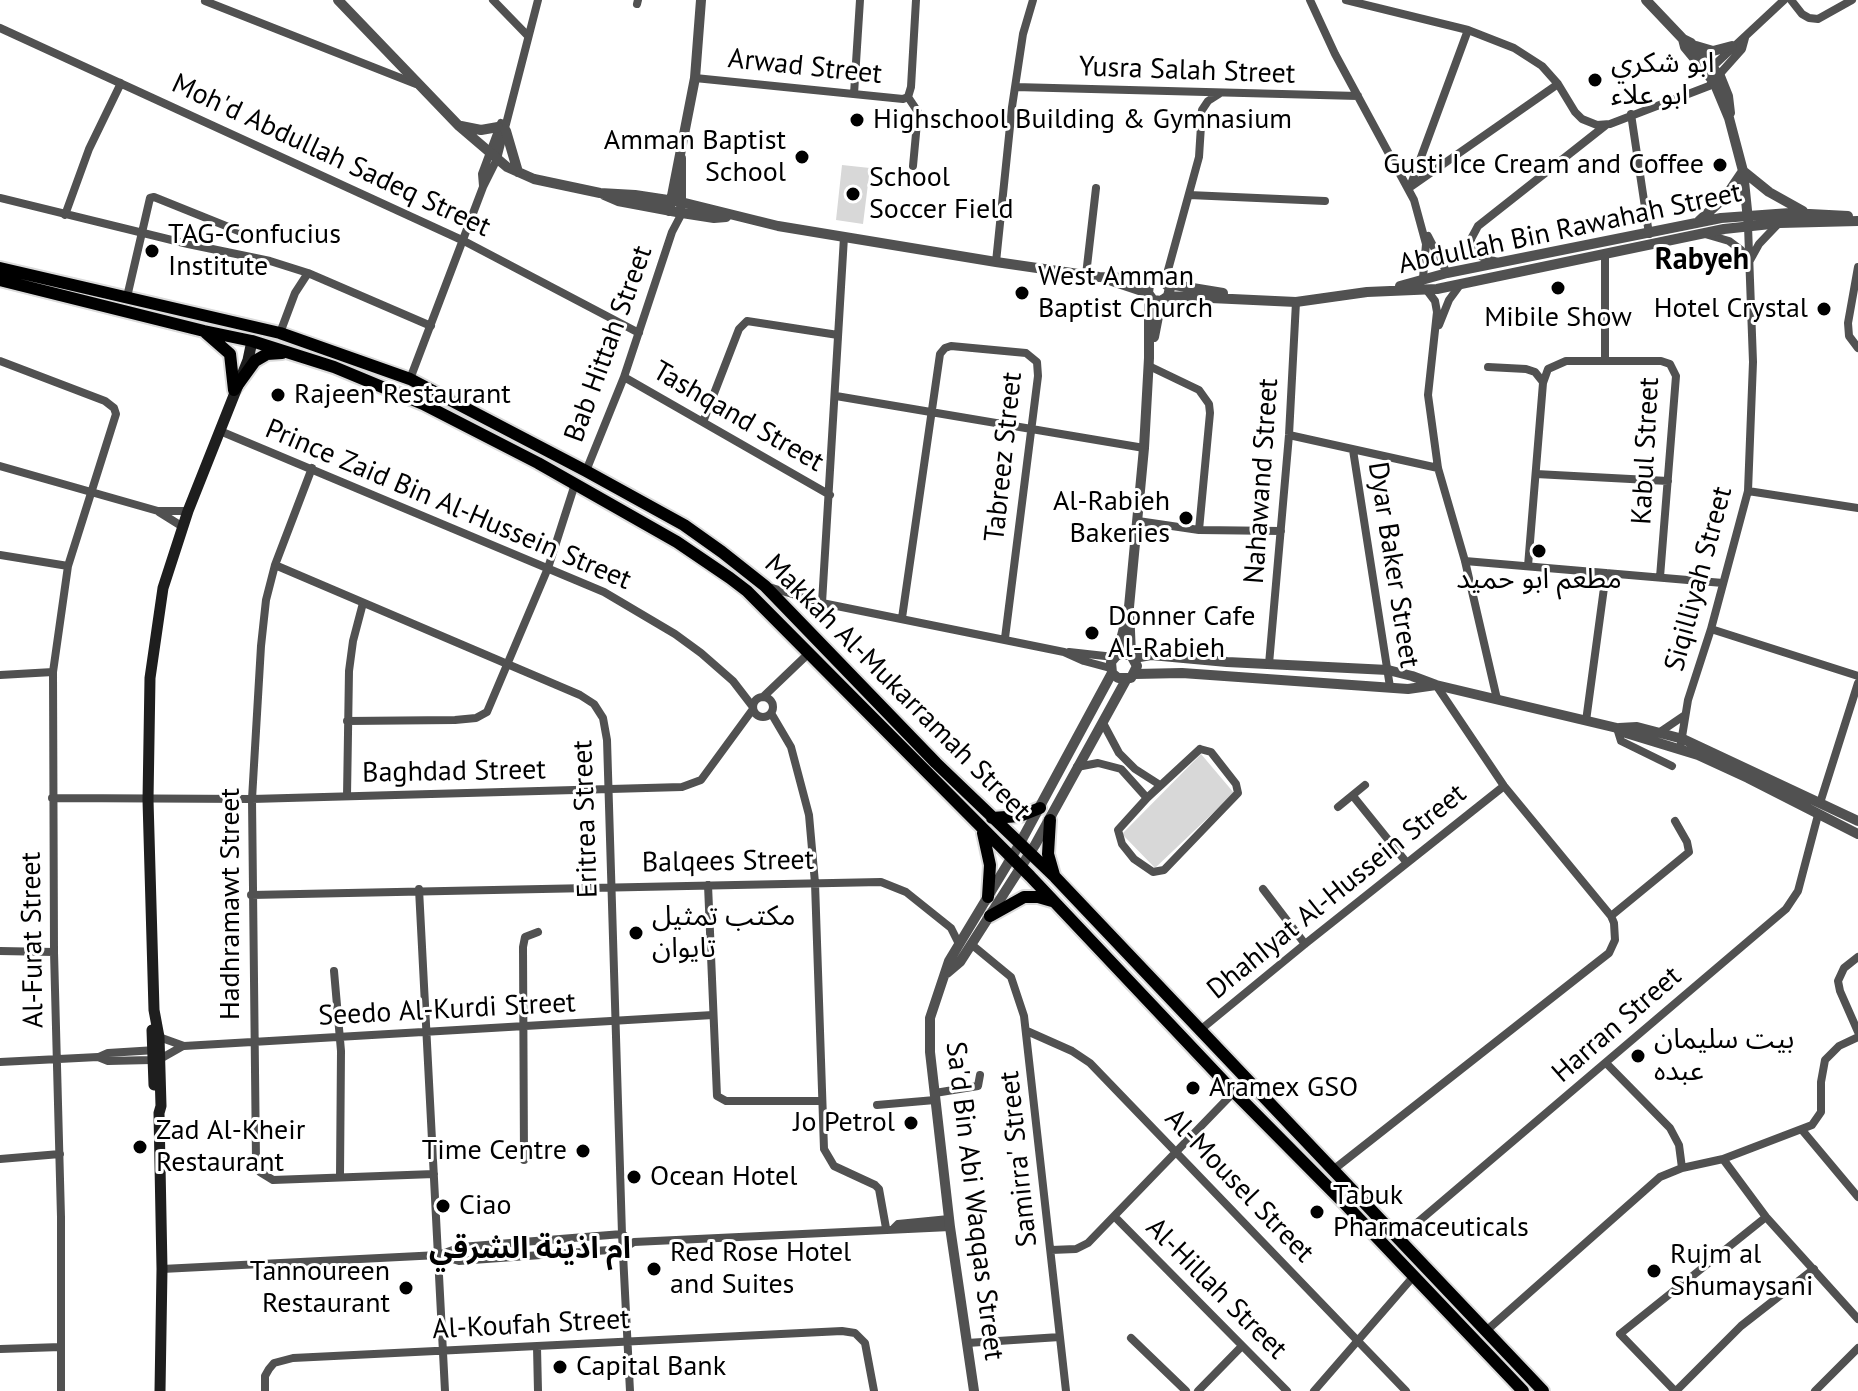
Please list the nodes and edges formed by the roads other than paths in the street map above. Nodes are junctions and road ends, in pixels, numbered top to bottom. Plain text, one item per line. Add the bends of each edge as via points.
1 (205, 0) edge
2 (338, 0) edge
3 (493, 0) edge
4 (538, 0) edge
5 (701, 0) edge
6 (860, 0) edge
7 (916, 0) edge
8 (1033, 0) edge
9 (1310, 0) edge
10 (1346, 0) edge
11 (1646, 0) edge
12 (1784, 0) edge
13 (1791, 0) edge
14 (1852, 0) edge
15 (0, 28) edge
16 (1468, 30) junction
17 (528, 36) junction
18 (1745, 38) junction
19 (1683, 39) junction
20 (1694, 46) junction
21 (1732, 46) junction
22 (1709, 70) junction
23 (695, 78) junction
24 (1717, 79) junction
25 (121, 83) junction
26 (1558, 84) junction
27 (419, 85) junction
28 (1015, 87) junction
29 (854, 94) junction
30 (1219, 94) junction
31 (1358, 96) junction
32 (908, 97) junction
33 (1631, 114) junction
34 (1606, 125) junction
35 (459, 126) junction
36 (502, 129) junction
37 (493, 156) junction
38 (681, 156) junction
39 (913, 166) dead end
40 (1743, 171) junction
41 (518, 172) junction
42 (1096, 188) dead end
43 (1409, 188) junction
44 (1189, 195) junction
45 (0, 198) edge
46 (1325, 201) dead end
47 (669, 206) junction
48 (682, 208) junction
49 (1809, 213) junction
50 (65, 215) junction
51 (1858, 220) edge
52 (1748, 221) junction
53 (1780, 223) junction
54 (1698, 228) junction
55 (241, 232) dead end
56 (672, 232) junction
57 (1425, 232) junction
58 (142, 233) junction
59 (1649, 234) junction
60 (844, 237) junction
61 (464, 241) junction
62 (1605, 256) junction
63 (996, 262) junction
64 (1749, 262) junction
65 (1503, 263) junction
66 (1858, 267) edge
67 (0, 268) edge
68 (308, 273) junction
69 (1447, 273) junction
70 (1086, 275) junction
71 (1099, 277) junction
72 (0, 280) edge
73 (1163, 281) junction
74 (1424, 284) junction
75 (1460, 285) junction
76 (1148, 295) junction
77 (127, 297) junction
78 (1244, 298) junction
79 (1165, 299) junction
80 (1296, 302) junction
81 (249, 325) junction
82 (431, 326) junction
83 (1436, 329) junction
84 (204, 331) junction
85 (280, 333) junction
86 (639, 333) junction
87 (838, 335) junction
88 (252, 341) junction
89 (1858, 348) edge
90 (294, 352) junction
91 (0, 361) edge
92 (1605, 361) junction
93 (1149, 362) junction
94 (1488, 367) dead end
95 (624, 377) junction
96 (410, 379) junction
97 (1543, 383) junction
98 (234, 390) junction
99 (836, 396) junction
100 (931, 412) junction
101 (703, 422) junction
102 (1032, 429) junction
103 (220, 431) junction
104 (1289, 435) junction
105 (1144, 448) junction
106 (1353, 450) junction
107 (0, 466) edge
108 (312, 468) junction
109 (1438, 468) junction
110 (586, 471) junction
111 (1536, 474) junction
112 (1668, 481) junction
113 (575, 484) junction
114 (1748, 491) junction
115 (91, 493) junction
116 (830, 495) junction
117 (1858, 508) edge
118 (158, 511) junction
119 (188, 511) junction
120 (1138, 521) junction
121 (183, 527) junction
122 (1199, 530) junction
123 (1281, 531) junction
124 (0, 555) edge
125 (1465, 561) junction
126 (275, 565) junction
127 (68, 566) junction
128 (1528, 566) junction
129 (548, 568) junction
130 (1606, 573) junction
131 (1660, 577) junction
132 (1723, 583) junction
133 (765, 586) junction
134 (363, 603) junction
135 (822, 603) junction
136 (1129, 607) junction
137 (902, 618) junction
138 (1711, 629) junction
139 (1005, 638) junction
140 (809, 653) junction
141 (1133, 657) junction
142 (507, 663) junction
143 (1113, 663) junction
144 (1269, 664) junction
145 (1388, 670) junction
146 (53, 672) junction
147 (0, 675) edge
148 (1858, 676) edge
149 (1130, 677) junction
150 (784, 679) junction
151 (733, 681) junction
152 (1858, 683) edge
153 (1436, 685) junction
154 (1390, 687) junction
155 (761, 698) junction
156 (1497, 699) junction
157 (772, 708) junction
158 (755, 711) junction
159 (1685, 715) junction
160 (347, 721) junction
161 (1586, 721) junction
162 (1103, 723) junction
163 (1617, 728) junction
164 (1660, 732) junction
165 (1681, 744) junction
166 (1672, 766) dead end
167 (1077, 767) junction
168 (1160, 785) junction
169 (1365, 785) dead end
170 (1504, 786) junction
171 (607, 791) junction
172 (347, 796) junction
173 (1353, 796) junction
174 (52, 798) junction
175 (1147, 798) junction
176 (252, 799) junction
177 (148, 800) junction
178 (1338, 807) dead end
179 (1040, 808) junction
180 (1819, 809) junction
181 (992, 818) junction
182 (1050, 820) junction
183 (1675, 821) dead end
184 (1858, 821) edge
185 (982, 830) junction
186 (1858, 834) edge
187 (1024, 850) junction
188 (1017, 862) junction
189 (1407, 863) junction
190 (1055, 877) junction
191 (815, 883) junction
192 (708, 885) junction
193 (610, 886) junction
194 (419, 889) junction
195 (1263, 889) dead end
196 (251, 895) junction
197 (988, 897) junction
198 (1052, 901) junction
199 (990, 916) junction
200 (1611, 916) junction
201 (951, 928) junction
202 (967, 930) junction
203 (538, 932) dead end
204 (959, 944) junction
205 (971, 944) junction
206 (1305, 944) junction
207 (0, 951) edge
208 (54, 952) junction
209 (1858, 957) edge
210 (334, 971) dead end
211 (947, 973) junction
212 (713, 1015) junction
213 (616, 1022) junction
214 (522, 1028) junction
215 (1027, 1031) junction
216 (1199, 1031) junction
217 (426, 1033) junction
218 (1858, 1034) edge
219 (341, 1037) junction
220 (253, 1042) junction
221 (184, 1046) junction
222 (156, 1051) junction
223 (58, 1058) junction
224 (0, 1062) edge
225 (1606, 1063) junction
226 (980, 1075) dead end
227 (1234, 1092) junction
228 (935, 1097) junction
229 (822, 1101) junction
230 (877, 1105) dead end
231 (1802, 1130) junction
232 (1176, 1153) junction
233 (60, 1154) junction
234 (0, 1159) edge
235 (1723, 1159) junction
236 (524, 1160) dead end
237 (1682, 1168) junction
238 (1333, 1170) junction
239 (434, 1174) junction
240 (340, 1176) junction
241 (1858, 1197) edge
242 (1115, 1217) junction
243 (1766, 1217) junction
244 (949, 1223) junction
245 (890, 1228) junction
246 (622, 1234) junction
247 (1398, 1239) junction
248 (634, 1242) junction
249 (623, 1249) junction
250 (1051, 1250) junction
251 (439, 1255) junction
252 (162, 1269) junction
253 (1814, 1269) junction
254 (1413, 1277) junction
255 (1858, 1319) edge
256 (1486, 1331) junction
257 (1060, 1337) junction
258 (1131, 1338) dead end
259 (1358, 1341) junction
260 (627, 1343) junction
261 (967, 1343) junction
262 (61, 1347) junction
263 (537, 1347) junction
264 (1241, 1347) junction
265 (1858, 1348) edge
266 (0, 1349) edge
267 (444, 1351) junction
268 (61, 1391) edge
269 (160, 1391) edge
270 (265, 1391) edge
271 (445, 1391) edge
272 (538, 1391) edge
273 (630, 1391) edge
274 (874, 1391) edge
275 (974, 1391) edge
276 (1066, 1391) edge
277 (1186, 1391) edge
278 (1198, 1391) edge
279 (1287, 1391) edge
280 (1314, 1391) edge
281 (1406, 1391) edge
282 (1523, 1391) edge
283 (1543, 1391) edge
284 (1675, 1391) edge
285 (1815, 1391) edge

1 - 27 street
2 - 27 street, Abdullah Bin Rawahah Street
3 - 17 street
4 - 17 street
5 - 23 street
6 - 29 street
7 - 32 street, Arwad Street
8 - 28 street
9 - 31 street
10 - 16 street
11 - 19 street
12 - 18 street
13 - 14 street via 1802,14 1818,19
15 - 25 street, Moh'd Abdullah Sadeq Street
16 - 26 street via 1514,48
16 - 43 street
17 - 36 street
18 - 21 street
18 - 24 street
19 - 20 street
19 - 22 street
20 - 21 street via 1713,51
20 - 22 street
21 - 22 street
22 - 24 street
23 - 29 street, Arwad Street
23 - 38 street
24 - 33 street
24 - 40 street via 1728,96
25 - 50 street
25 - 61 street, Moh'd Abdullah Sadeq Street
26 - 34 street via 1582,119
26 - 43 street
27 - 35 street, Abdullah Bin Rawahah Street
28 - 30 street, Yusra Salah Street
28 - 63 street
29 - 32 street, Arwad Street
30 - 31 street, Yusra Salah Street
30 - 44 street via 1202,110 1199,157
31 - 43 street
32 - 39 street via 918,112
33 - 34 street
33 - 59 street
34 - 65 street via 1478,226 1471,239 1475,252
35 - 36 street
35 - 37 street, Abdullah Bin Rawahah Street
36 - 37 street
36 - 41 street
37 - 41 street, Abdullah Bin Rawahah Street
37 - 61 street via 482,174 483,187
38 - 47 street
38 - 48 street
40 - 49 street
40 - 52 street
40 - 54 street
41 - 47 street, Abdullah Bin Rawahah Street via 554,186 620,193
42 - 70 street
43 - 57 street
44 - 46 street
44 - 73 street
45 - 50 street
47 - 48 street, Abdullah Bin Rawahah Street
47 - 56 street, Bab Hittah Street
48 - 56 street, Bab Hittah Street
48 - 60 street, Abdullah Bin Rawahah Street
49 - 51 street, Abdullah Bin Rawahah Street
49 - 52 street, Abdullah Bin Rawahah Street
50 - 58 street
51 - 53 street, Abdullah Bin Rawahah Street
52 - 53 street, Abdullah Bin Rawahah Street
52 - 54 street, Abdullah Bin Rawahah Street
52 - 64 street, Siqilliyah Street
53 - 64 street
54 - 59 street, Abdullah Bin Rawahah Street
54 - 62 street, Abdullah Bin Rawahah Street
54 - 64 street via 1729,241
55 - 58 street via 154,197 148,200
56 - 86 street, Bab Hittah Street
57 - 69 street
57 - 74 street
58 - 68 street
58 - 77 street
59 - 65 street, Abdullah Bin Rawahah Street
60 - 63 street, Abdullah Bin Rawahah Street
60 - 87 street
61 - 82 street
61 - 86 street, Moh'd Abdullah Sadeq Street
62 - 75 street, Abdullah Bin Rawahah Street
62 - 92 street
63 - 70 street, Abdullah Bin Rawahah Street
64 - 114 street, Siqilliyah Street via 1753,362
65 - 69 street, Abdullah Bin Rawahah Street
66 - 89 street via 1848,323
67 - 77 main road, Makkah Al-Mukarramah Street
68 - 82 street
68 - 85 street
69 - 74 street, Abdullah Bin Rawahah Street
70 - 71 street, Abdullah Bin Rawahah Street
71 - 73 street, Abdullah Bin Rawahah Street
71 - 76 street, Abdullah Bin Rawahah Street
72 - 84 main road, Makkah Al-Mukarramah Street
73 - 76 street via 1149,285
73 - 78 street, Abdullah Bin Rawahah Street
73 - 79 street
74 - 75 street, Abdullah Bin Rawahah Street
74 - 80 street, Abdullah Bin Rawahah Street
74 - 83 street via 1435,301
75 - 83 street
76 - 79 street, Abdullah Bin Rawahah Street
76 - 93 street
77 - 81 main road, Makkah Al-Mukarramah Street
78 - 79 street, Abdullah Bin Rawahah Street
78 - 80 street, Abdullah Bin Rawahah Street
79 - 93 street
80 - 104 street, Nahawand Street
81 - 85 main road, Makkah Al-Mukarramah Street
81 - 88 main road
82 - 96 street
83 - 109 street via 1428,395
84 - 88 main road, Makkah Al-Mukarramah Street
84 - 98 main road via 230,354
85 - 96 main road, Makkah Al-Mukarramah Street
86 - 95 street, Bab Hittah Street
87 - 99 street
87 - 101 street via 747,321 739,329
88 - 90 main road, Makkah Al-Mukarramah Street
88 - 98 main road
90 - 98 main road via 261,357
90 - 113 main road, Makkah Al-Mukarramah Street via 423,404
91 - 115 street, Al-Furat Street via 114,408 116,418
92 - 97 street, Kabul Street via 1559,362 1548,369
92 - 112 street, Kabul Street via 1666,362 1674,367
93 - 105 street
93 - 122 street via 1199,390 1209,404
94 - 97 street via 1530,370
95 - 101 street, Tashqand Street
95 - 110 street, Bab Hittah Street
96 - 110 main road, Makkah Al-Mukarramah Street
97 - 111 street
98 - 103 main road
99 - 100 street
99 - 116 street
100 - 102 street
100 - 102 street, Tabreez Street via 945,348 1012,350 1037,362
100 - 137 street, Tabreez Street
101 - 116 street, Tashqand Street
102 - 105 street
102 - 139 street, Tabreez Street
103 - 108 street, Prince Zaid Bin Al-Hussein Street
103 - 119 main road
104 - 106 street
104 - 123 street, Nahawand Street
105 - 120 street
106 - 109 street
106 - 145 street, Dyar Baker Street
107 - 115 street
108 - 126 street, Hadhramawt Street
108 - 129 street, Prince Zaid Bin Al-Hussein Street
109 - 125 street
110 - 133 main road, Makkah Al-Mukarramah Street via 684,525
111 - 112 street
111 - 128 street
112 - 131 street, Kabul Street
113 - 129 street
113 - 140 main road, Makkah Al-Mukarramah Street via 730,578
114 - 117 street
114 - 132 street, Siqilliyah Street
115 - 118 street
115 - 127 street, Al-Furat Street
116 - 135 street
118 - 119 street
118 - 121 street
119 - 121 main road
120 - 122 street
120 - 136 street
121 - 177 main road via 157,622 148,717
122 - 123 street
123 - 144 street, Nahawand Street
124 - 127 street
125 - 128 street
125 - 156 street
126 - 134 street, Eritrea Street
126 - 176 street, Hadhramawt Street via 263,626
127 - 146 street, Al-Furat Street
128 - 130 street
129 - 142 street
129 - 151 street, Prince Zaid Bin Al-Hussein Street via 639,612
130 - 131 street
130 - 161 street
131 - 132 street
132 - 138 street, Siqilliyah Street
133 - 135 street
133 - 181 main road, Makkah Al-Mukarramah Street
134 - 142 street, Eritrea Street
134 - 160 street via 350,655
135 - 137 street
136 - 141 street
136 - 143 street
137 - 139 street
138 - 148 street
138 - 159 street, Siqilliyah Street
139 - 143 street
140 - 150 street
140 - 185 main road, Makkah Al-Mukarramah Street
141 - 143 street via 1124,653
141 - 144 street
141 - 149 street via 1137,666
142 - 160 street via 482,716
142 - 171 street, Eritrea Street via 594,704 606,725
143 - 149 street via 1118,678
143 - 179 street
144 - 145 street
145 - 153 street
145 - 154 street, Dyar Baker Street
146 - 147 street
146 - 174 street, Al-Furat Street
149 - 154 street via 1182,673
149 - 162 street
150 - 155 street
150 - 157 street
151 - 155 street, Prince Zaid Bin Al-Hussein Street
151 - 158 street, Prince Zaid Bin Al-Hussein Street
152 - 180 street, Harran Street
153 - 154 street
153 - 156 street
153 - 170 street, DhahIyat Al-Hussein Street
155 - 157 street, Prince Zaid Bin Al-Hussein Street
155 - 158 street
156 - 161 street
157 - 158 street via 765,717
157 - 191 street via 803,789
158 - 171 street, Baghdad Street via 697,783
159 - 164 street, Siqilliyah Street
159 - 165 street, Siqilliyah Street
160 - 172 street
161 - 163 street
162 - 167 street
162 - 168 street via 1119,753
163 - 164 street
163 - 165 street
163 - 166 street via 1621,741
164 - 165 street
165 - 180 street
167 - 175 street via 1098,763 1121,769
167 - 182 street
168 - 175 street
168 - 175 street via 1192,754 1205,749 1238,793 1164,870 1153,872 1134,859 1117,834
169 - 173 street
170 - 189 street, DhahIyat Al-Hussein Street
170 - 200 street, DhahIyat Al-Hussein Street
171 - 172 street, Baghdad Street
171 - 193 street, Eritrea Street
172 - 176 street, Baghdad Street
173 - 178 street
173 - 189 street
174 - 177 street, Baghdad Street
174 - 208 street, Al-Furat Street
176 - 177 street, Baghdad Street
176 - 196 street, Hadhramawt Street
177 - 222 main road
179 - 181 main road
179 - 187 street
180 - 184 street
180 - 186 street
180 - 225 street, Harran Street via 1798,891 1786,909
181 - 187 main road, Makkah Al-Mukarramah Street
182 - 187 street
182 - 190 main road via 1048,854
183 - 200 street via 1689,852
185 - 188 main road, Makkah Al-Mukarramah Street
185 - 197 main road via 989,857
187 - 188 street
187 - 190 main road, Makkah Al-Mukarramah Street
188 - 197 street, Sa'd Bin Abi Waqqas Street
188 - 198 main road, Makkah Al-Mukarramah Street
188 - 199 street, Sa'd Bin Abi Waqqas Street
189 - 206 street, DhahIyat Al-Hussein Street
190 - 216 main road, Makkah Al-Mukarramah Street
191 - 192 street, Balqees Street
191 - 201 street, Balqees Street via 891,884
191 - 229 street
192 - 193 street, Balqees Street
192 - 212 street
193 - 194 street, Balqees Street
193 - 213 street, Eritrea Street
194 - 196 street, Balqees Street
194 - 217 street
195 - 206 street
196 - 220 street, Hadhramawt Street
197 - 202 street, Sa'd Bin Abi Waqqas Street
198 - 199 main road via 1024,897
198 - 227 main road, Makkah Al-Mukarramah Street
199 - 205 street, Sa'd Bin Abi Waqqas Street
200 - 238 street via 1615,940 1609,953
201 - 202 street
201 - 204 street, Balqees Street
202 - 204 street, Sa'd Bin Abi Waqqas Street
203 - 214 street via 523,941
204 - 211 street, Sa'd Bin Abi Waqqas Street
205 - 211 street, Sa'd Bin Abi Waqqas Street
205 - 215 street, Samirra' Street via 1014,981
206 - 216 street, DhahIyat Al-Hussein Street
207 - 208 street
208 - 223 street, Al-Furat Street
209 - 218 street via 1838,981
210 - 219 street
211 - 228 street, Sa'd Bin Abi Waqqas Street via 929,1025
212 - 213 street, Seedo Al-Kurdi Street
212 - 229 street via 717,1096 726,1101
213 - 214 street, Seedo Al-Kurdi Street
213 - 246 street, Eritrea Street
214 - 217 street, Seedo Al-Kurdi Street
214 - 236 street
215 - 232 street, Al-Mousel Street via 1090,1063
215 - 250 street, Samirra' Street
216 - 238 main road, Makkah Al-Mukarramah Street
217 - 219 street, Seedo Al-Kurdi Street
217 - 239 street
218 - 231 street via 1825,1060 1821,1112
219 - 220 street, Seedo Al-Kurdi Street
219 - 240 street
220 - 221 street, Seedo Al-Kurdi Street
220 - 240 street, Hadhramawt Street via 260,1172 273,1180
221 - 222 street, Seedo Al-Kurdi Street
221 - 222 street, Seedo Al-Kurdi Street
222 - 223 street
222 - 252 main road
223 - 224 street
223 - 233 street, Al-Furat Street
225 - 237 street via 1670,1128
225 - 247 street, Harran Street
226 - 228 street via 978,1086
227 - 232 street
227 - 254 main road, Makkah Al-Mukarramah Street
228 - 230 street
228 - 244 street, Sa'd Bin Abi Waqqas Street
229 - 245 street via 828,1159 875,1185
231 - 235 street
231 - 241 street
232 - 242 street
232 - 259 street, Al-Mousel Street
233 - 234 street
233 - 262 street, Al-Furat Street
235 - 237 street
235 - 243 street
237 - 256 street via 1638,1195
238 - 247 main road, Makkah Al-Mukarramah Street
239 - 240 street, Hadhramawt Street
239 - 251 street
242 - 250 street via 1082,1247
242 - 264 street, Al-Hillah Street
243 - 253 street
243 - 284 street via 1620,1334
244 - 245 street
244 - 261 street, Sa'd Bin Abi Waqqas Street
245 - 248 street
246 - 248 street
246 - 249 street, Eritrea Street
246 - 251 street via 461,1247
247 - 256 main road, Makkah Al-Mukarramah Street
248 - 249 street
249 - 251 street via 459,1261
249 - 260 street, Eritrea Street
250 - 257 street, Samirra' Street
251 - 252 street
251 - 267 street
252 - 269 main road
253 - 255 street
253 - 284 street via 1741,1326
254 - 259 street
254 - 282 main road, Makkah Al-Mukarramah Street
256 - 283 main road, Makkah Al-Mukarramah Street
257 - 261 street
257 - 276 street, Samirra' Street
258 - 277 street
259 - 280 street
259 - 281 street, Al-Mousel Street
260 - 263 street, Al-Koufah Street
260 - 273 street, Eritrea Street
260 - 274 street, Al-Koufah Street via 850,1332 865,1343
261 - 275 street, Sa'd Bin Abi Waqqas Street
262 - 266 street
262 - 268 street, Al-Furat Street
263 - 267 street, Al-Koufah Street
263 - 272 street
264 - 278 street
264 - 279 street, Al-Hillah Street
265 - 285 street
267 - 270 street, Al-Koufah Street via 283,1359 265,1376
267 - 271 street

